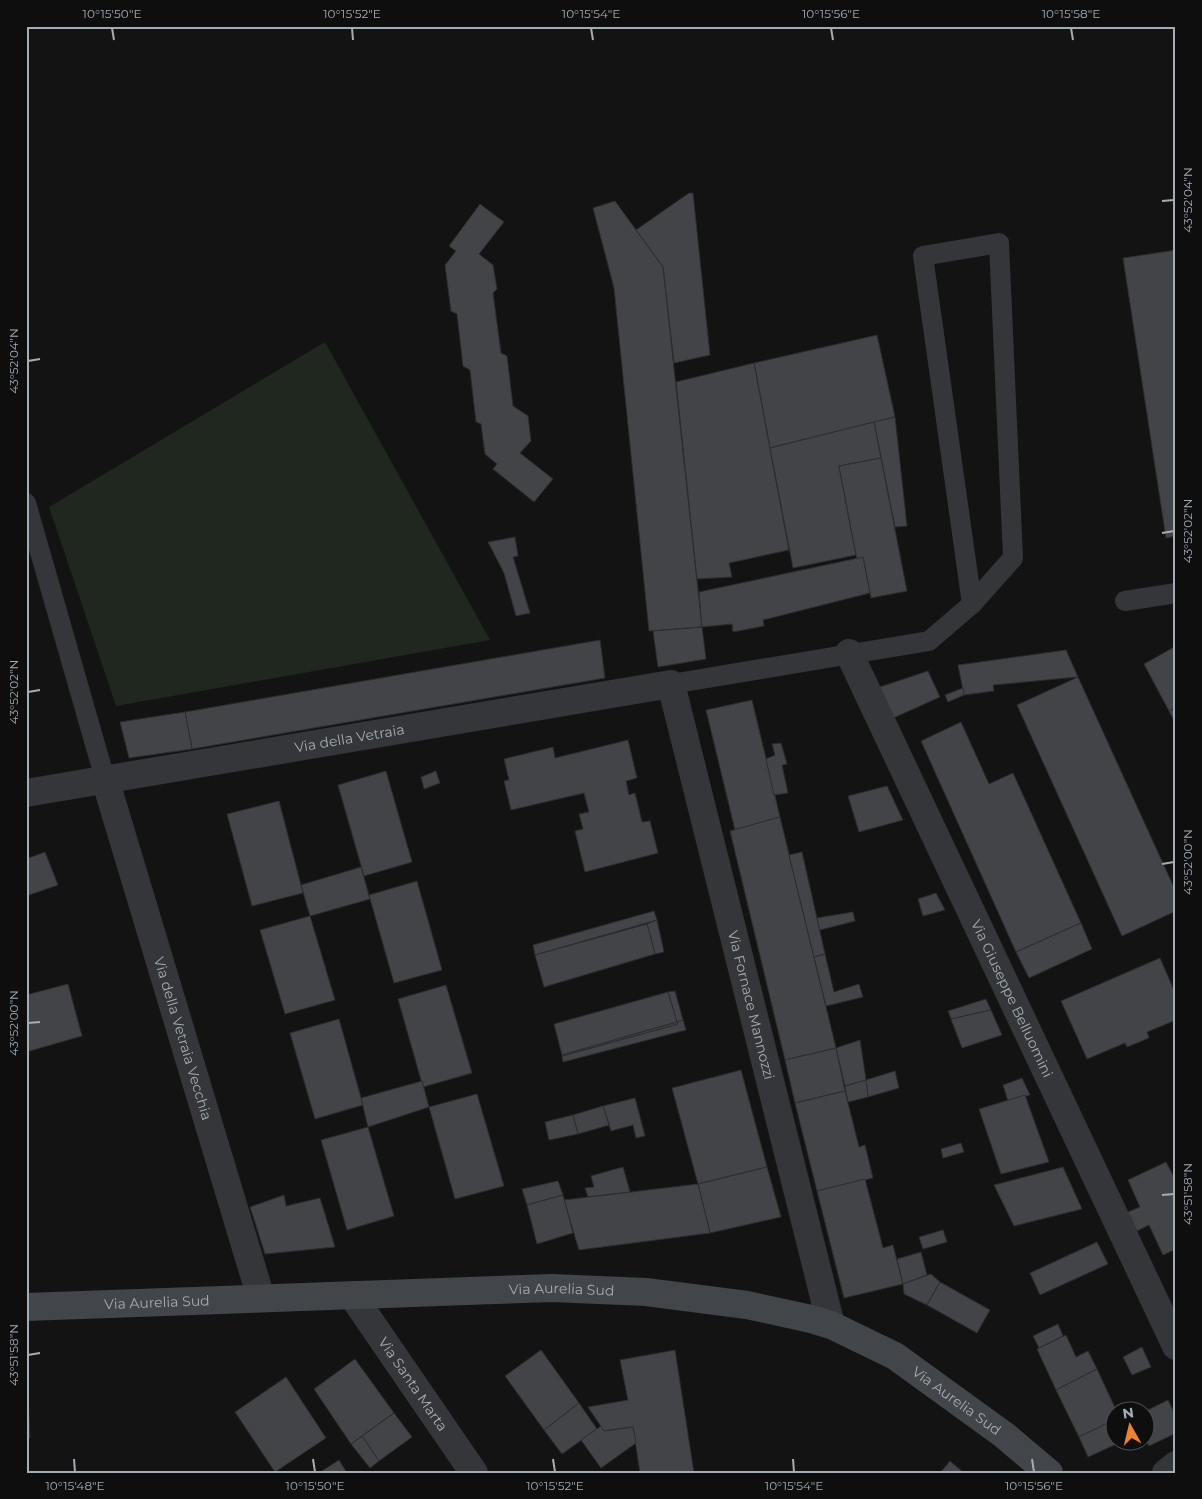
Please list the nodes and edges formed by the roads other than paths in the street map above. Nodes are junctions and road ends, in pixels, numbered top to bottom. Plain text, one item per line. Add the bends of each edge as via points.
1 (26, 503) edge
2 (1176, 593) edge
3 (1125, 601) dead end
4 (972, 604) junction
5 (848, 653) junction
6 (671, 684) junction
7 (105, 779) junction
8 (26, 793) edge
9 (352, 1295) junction
10 (261, 1298) junction
11 (26, 1307) edge
12 (831, 1325) junction
13 (1176, 1346) edge
14 (1176, 1465) edge
15 (474, 1473) edge
16 (1049, 1473) edge
17 (1166, 1473) edge

1 - 7 lane
2 - 3 lane
4 - 4 lane via 1013,558 999,243 923,256
4 - 5 lane via 929,641
5 - 6 lane
5 - 13 street, Via Giuseppe Belluomini
6 - 7 street, Via della Vetraia
6 - 12 street, Via Fornace Mannozzi
7 - 8 street, Via della Vetraia
7 - 10 street, Via della Vetraia Vecchia
9 - 10 main road, Via Aurelia Sud
9 - 12 main road, Via Aurelia Sud via 552,1288 646,1292 747,1305
9 - 15 street, Via Santa Marta
10 - 11 main road, Via Aurelia Sud
12 - 16 main road, Via Aurelia Sud via 895,1356 1004,1435
14 - 17 street

